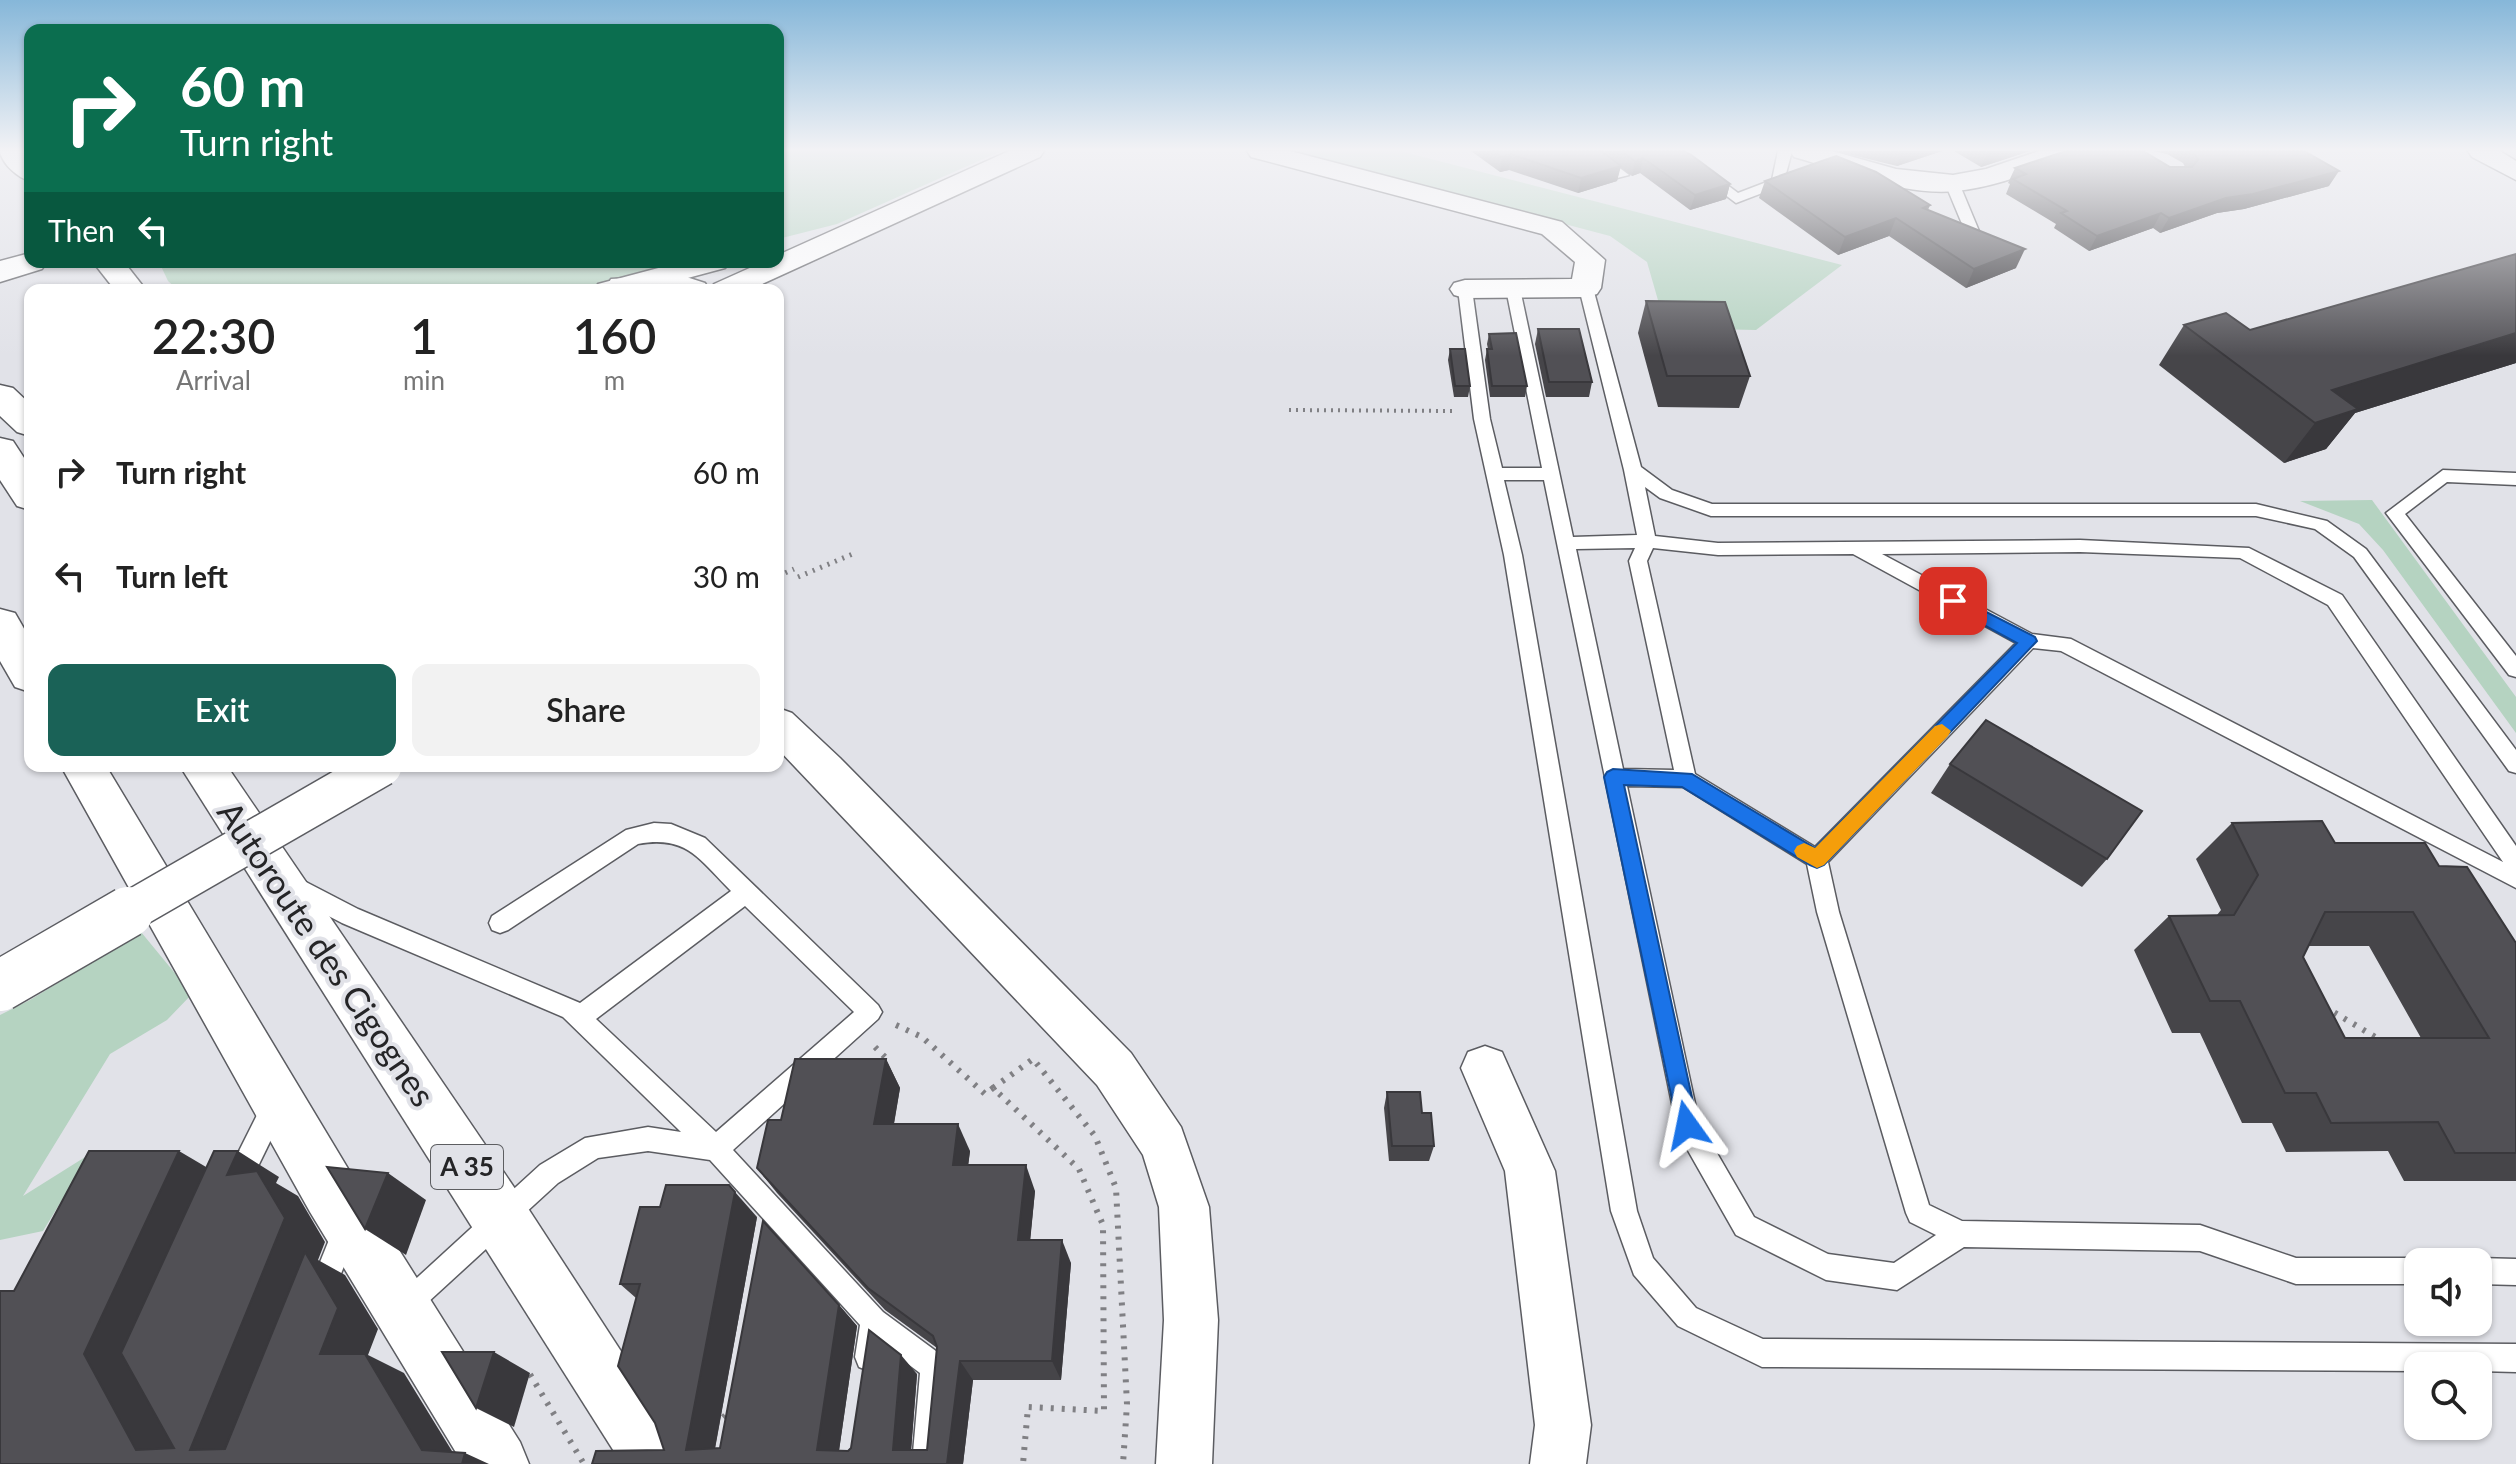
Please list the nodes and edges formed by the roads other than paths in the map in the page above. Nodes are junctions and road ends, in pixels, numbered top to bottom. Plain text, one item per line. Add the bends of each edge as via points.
1 (882, 219) edge
2 (1519, 219) edge
3 (1967, 219) edge
4 (1972, 231) edge
5 (843, 237) junction
6 (784, 245) edge
7 (784, 264) edge
8 (113, 268) edge
9 (692, 268) edge
10 (774, 268) edge
11 (126, 284) edge
12 (631, 284) edge
13 (738, 284) edge
14 (1586, 288) junction
15 (1465, 289) joint
16 (1513, 289) junction
17 (0, 396) edge
18 (24, 418) edge
19 (0, 450) edge
20 (1633, 470) junction
21 (1495, 474) junction
22 (1553, 474) junction
23 (2516, 479) edge
24 (24, 488) edge
25 (1647, 541) junction
26 (1567, 543) junction
27 (1853, 547) junction
28 (0, 624) edge
29 (2029, 641) junction
30 (24, 666) edge
31 (2516, 670) edge
32 (784, 730) edge
33 (2516, 765) edge
34 (87, 772) edge
35 (206, 772) edge
36 (372, 772) edge
37 (1613, 777) junction
38 (1686, 779) junction
39 (1817, 859) junction
40 (2516, 863) edge
41 (271, 875) junction
42 (2516, 879) edge
43 (744, 891) junction
44 (500, 923) dead end
45 (0, 986) edge
46 (579, 1018) junction
47 (1485, 1068) dead end
48 (278, 1100) junction
49 (716, 1149) junction
50 (227, 1205) edge
51 (774, 1210) junction
52 (500, 1216) junction
53 (349, 1222) junction
54 (1960, 1234) junction
55 (768, 1240) edge
56 (2404, 1271) edge
57 (2492, 1271) edge
58 (2516, 1272) edge
59 (402, 1308) junction
60 (310, 1321) edge
61 (874, 1321) junction
62 (2516, 1358) edge
63 (866, 1378) edge
64 (498, 1464) edge
65 (658, 1464) edge
66 (926, 1464) edge
67 (1184, 1464) edge
68 (1558, 1464) edge

1 - 5 street
2 - 14 street via 1552,228 1590,260
3 - 4 lane
5 - 6 street
5 - 7 street
8 - 11 street
9 - 12 street
10 - 13 street
14 - 16 street
14 - 20 lane
15 - 16 street
15 - 21 lane
16 - 22 lane
17 - 18 highway
19 - 24 highway
20 - 25 lane
20 - 33 lane via 1666,494 1711,510 2256,510 2321,525 2360,553 2384,582
21 - 22 lane
21 - 62 lane via 1624,1211 1643,1266 1687,1317 1762,1353
22 - 26 lane
23 - 31 lane via 2443,476 2395,513
25 - 26 lane
25 - 27 lane via 1718,549
25 - 38 lane via 1638,561
26 - 37 lane
27 - 29 lane
27 - 40 lane via 2243,552 2335,600
28 - 30 highway
29 - 39 lane
29 - 42 lane via 2064,644
32 - 67 street via 1114,1069 1164,1144 1184,1207 1190,1306
34 - 48 highway
35 - 41 highway, Autoroute des Cigognes / A 35
36 - 45 street, bridge
37 - 38 lane
37 - 54 lane via 1687,1125 1745,1226 1826,1267 1897,1277
38 - 39 lane
39 - 54 lane via 1828,912 1919,1213
41 - 46 lane
41 - 52 highway, Autoroute des Cigognes / A 35
43 - 44 lane via 690,837 651,831 633,836
43 - 46 lane
43 - 49 lane via 870,1012
46 - 49 lane
47 - 68 street via 1530,1171 1563,1425
48 - 50 lane
48 - 53 highway
49 - 51 lane
49 - 52 lane via 648,1139 594,1147 549,1174
51 - 55 lane
51 - 61 lane
52 - 59 lane
52 - 65 highway, Autoroute des Cigognes / A 35
53 - 59 highway
53 - 60 lane
54 - 56 lane via 2200,1238 2296,1271
57 - 58 lane
59 - 64 highway
61 - 63 lane
61 - 66 lane via 934,1367

